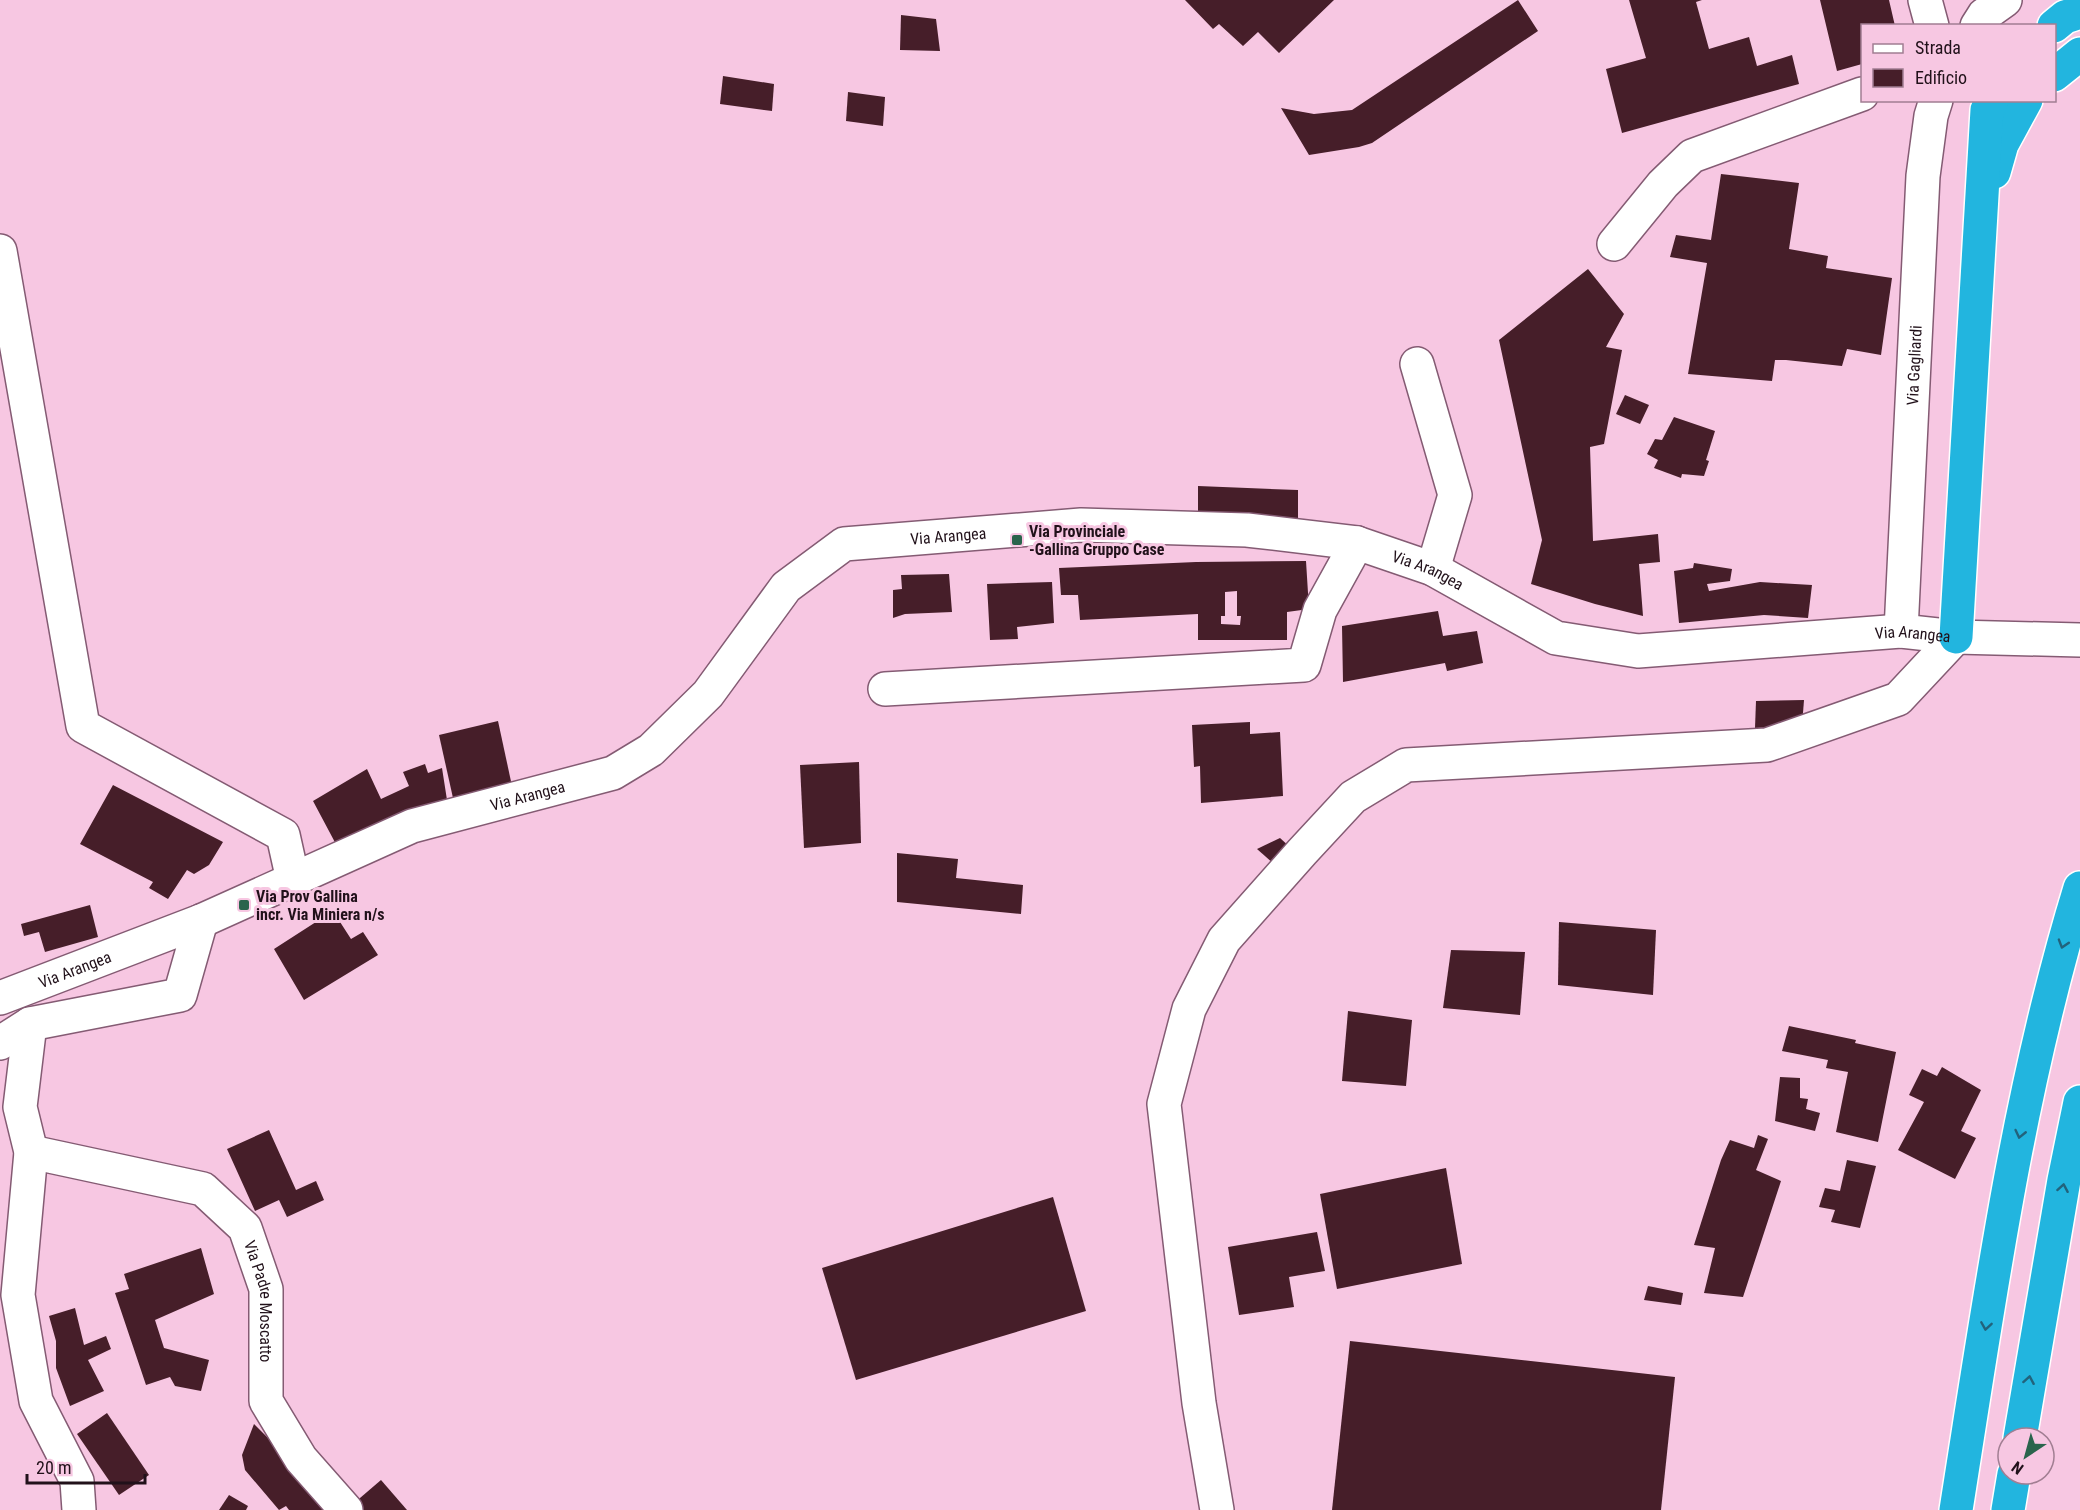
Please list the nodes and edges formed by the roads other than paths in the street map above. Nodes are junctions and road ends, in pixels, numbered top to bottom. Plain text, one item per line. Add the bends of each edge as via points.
1 (1925, 0) edge
2 (2005, 0) edge
3 (2080, 12) edge
4 (1931, 24) edge
5 (1978, 24) edge
6 (2056, 25) edge
7 (2080, 54) edge
8 (2056, 74) edge
9 (1861, 95) edge
10 (1935, 102) edge
11 (1991, 102) edge
12 (2025, 102) edge
13 (1979, 222) junction
14 (1614, 244) dead end
15 (0, 251) edge
16 (1417, 364) dead end
17 (1357, 543) junction
18 (1433, 569) junction
19 (1901, 631) junction
20 (1956, 637) junction
21 (2080, 640) edge
22 (885, 689) dead end
23 (293, 880) junction
24 (2080, 888) edge
25 (201, 921) junction
26 (0, 998) edge
27 (30, 1024) junction
28 (0, 1043) edge
29 (2080, 1102) edge
30 (31, 1152) junction
31 (2022, 1426) edge
32 (2012, 1486) edge
33 (79, 1510) edge
34 (346, 1510) edge
35 (1217, 1510) edge
36 (1956, 1510) edge
37 (2008, 1510) edge

1 - 4 street
2 - 5 street
3 - 6 highway
7 - 8 highway
9 - 14 street via 1692,156 1663,184
10 - 19 street, Via Gagliardi via 1923,176
11 - 13 highway via 1987,110
12 - 13 highway via 2001,144
13 - 20 highway
15 - 23 street via 82,726 283,836
16 - 18 street via 1455,495
17 - 18 street, Via Arangea
17 - 22 street via 1320,610 1304,665
17 - 23 street, Via Arangea via 1247,530 1081,525 844,544 786,587 708,694 651,750 613,773 412,826
18 - 19 street, Via Arangea via 1556,638 1638,651
19 - 20 street, Via Arangea
20 - 21 street, Via Arangea
20 - 35 street via 1898,699 1767,745 1406,765 1353,797 1224,939 1189,1009 1164,1104 1199,1403
23 - 25 street, Via Arangea
24 -> 36 highway via 2060,953 2014,1161
25 - 26 street, Via Arangea
25 - 27 street via 180,995
27 - 28 street
27 - 30 street via 20,1107
31 -> 29 highway
30 - 33 street via 18,1295 36,1401 77,1481
30 - 34 street, Via Padre Moscatto via 203,1189 245,1228 266,1289 266,1401 301,1458
32 - 37 highway

